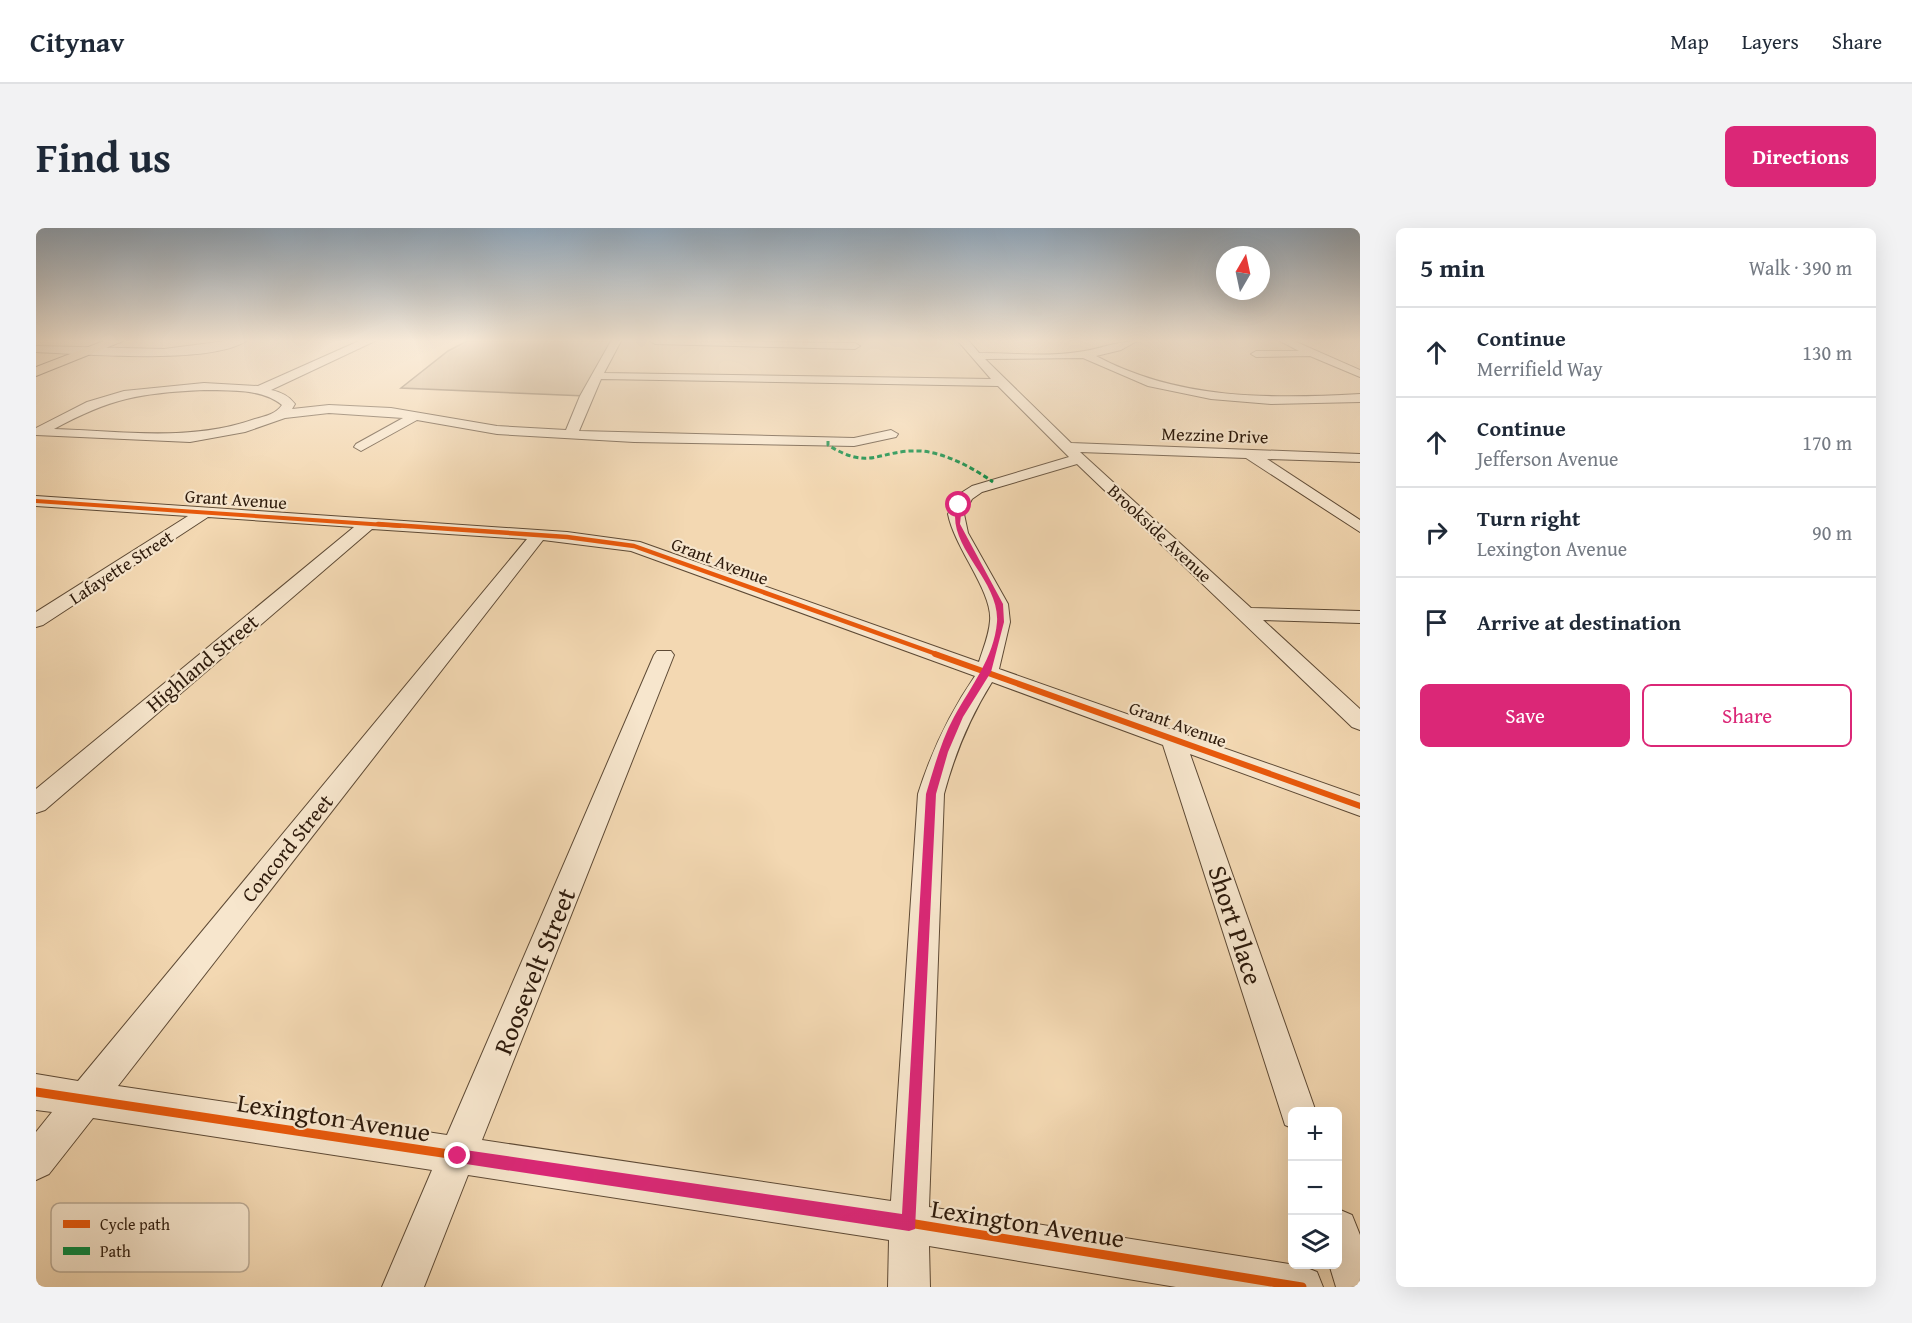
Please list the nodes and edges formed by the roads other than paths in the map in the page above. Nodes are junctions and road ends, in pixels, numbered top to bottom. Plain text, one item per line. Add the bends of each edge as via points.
1 (141, 390) edge
2 (251, 390) edge
3 (591, 390) edge
4 (1010, 390) edge
5 (1189, 390) edge
6 (257, 391) joint
7 (1360, 398) edge
8 (283, 414) junction
9 (415, 416) junction
10 (37, 432) edge
11 (571, 434) junction
12 (891, 434) dead end
13 (361, 447) dead end
14 (1074, 453) junction
15 (1251, 454) junction
16 (1360, 458) edge
17 (37, 502) edge
18 (205, 512) junction
19 (369, 523) junction
20 (1360, 527) edge
21 (539, 535) junction
22 (1246, 614) junction
23 (1360, 617) edge
24 (36, 621) edge
25 (664, 655) dead end
26 (987, 672) junction
27 (1360, 722) edge
28 (1173, 738) junction
29 (36, 803) edge
30 (1360, 806) edge
31 (36, 1092) edge
32 (85, 1099) junction
33 (1296, 1107) edge
34 (458, 1156) junction
35 (36, 1161) edge
36 (909, 1223) junction
37 (1342, 1241) edge
38 (403, 1287) edge
39 (909, 1287) edge
40 (1302, 1287) edge
41 (1357, 1287) edge

1 - 10 street via 97,402
2 - 6 street
3 - 11 street
4 - 14 street, Brookside Avenue
5 - 7 street via 1275,399
6 - 8 street via 287,400 288,408
8 - 9 street via 329,409
8 - 10 street via 240,429 190,438
9 - 11 street via 497,430
9 - 13 street
11 - 12 street via 854,442
14 - 15 street, Mezzine Drive
14 - 22 street, Brookside Avenue
14 - 26 street, Mezzine Drive via 990,483 972,492 959,505 956,514 960,533 999,604 1000,622
15 - 16 street, Mezzine Drive
15 - 20 street
17 - 18 street, Grant Avenue
18 - 19 street, Grant Avenue
18 - 24 street, Lafayette Street
19 - 21 street, Grant Avenue
19 - 29 street, Highland Street
21 - 26 street, Grant Avenue via 634,546
21 - 32 street, Concord Street
22 - 23 street
22 - 27 street, Brookside Avenue
25 - 34 street, Roosevelt Street
26 - 28 street, Grant Avenue
26 - 36 street via 959,717 931,794
28 - 30 street, Grant Avenue
28 - 33 street, Short Place
31 - 32 street, Lexington Avenue
32 - 34 street, Lexington Avenue
32 - 35 street, Concord Street
34 - 36 street, Lexington Avenue
34 - 38 street, Roosevelt Street
36 - 39 street
36 - 40 street, Lexington Avenue
37 - 41 street

